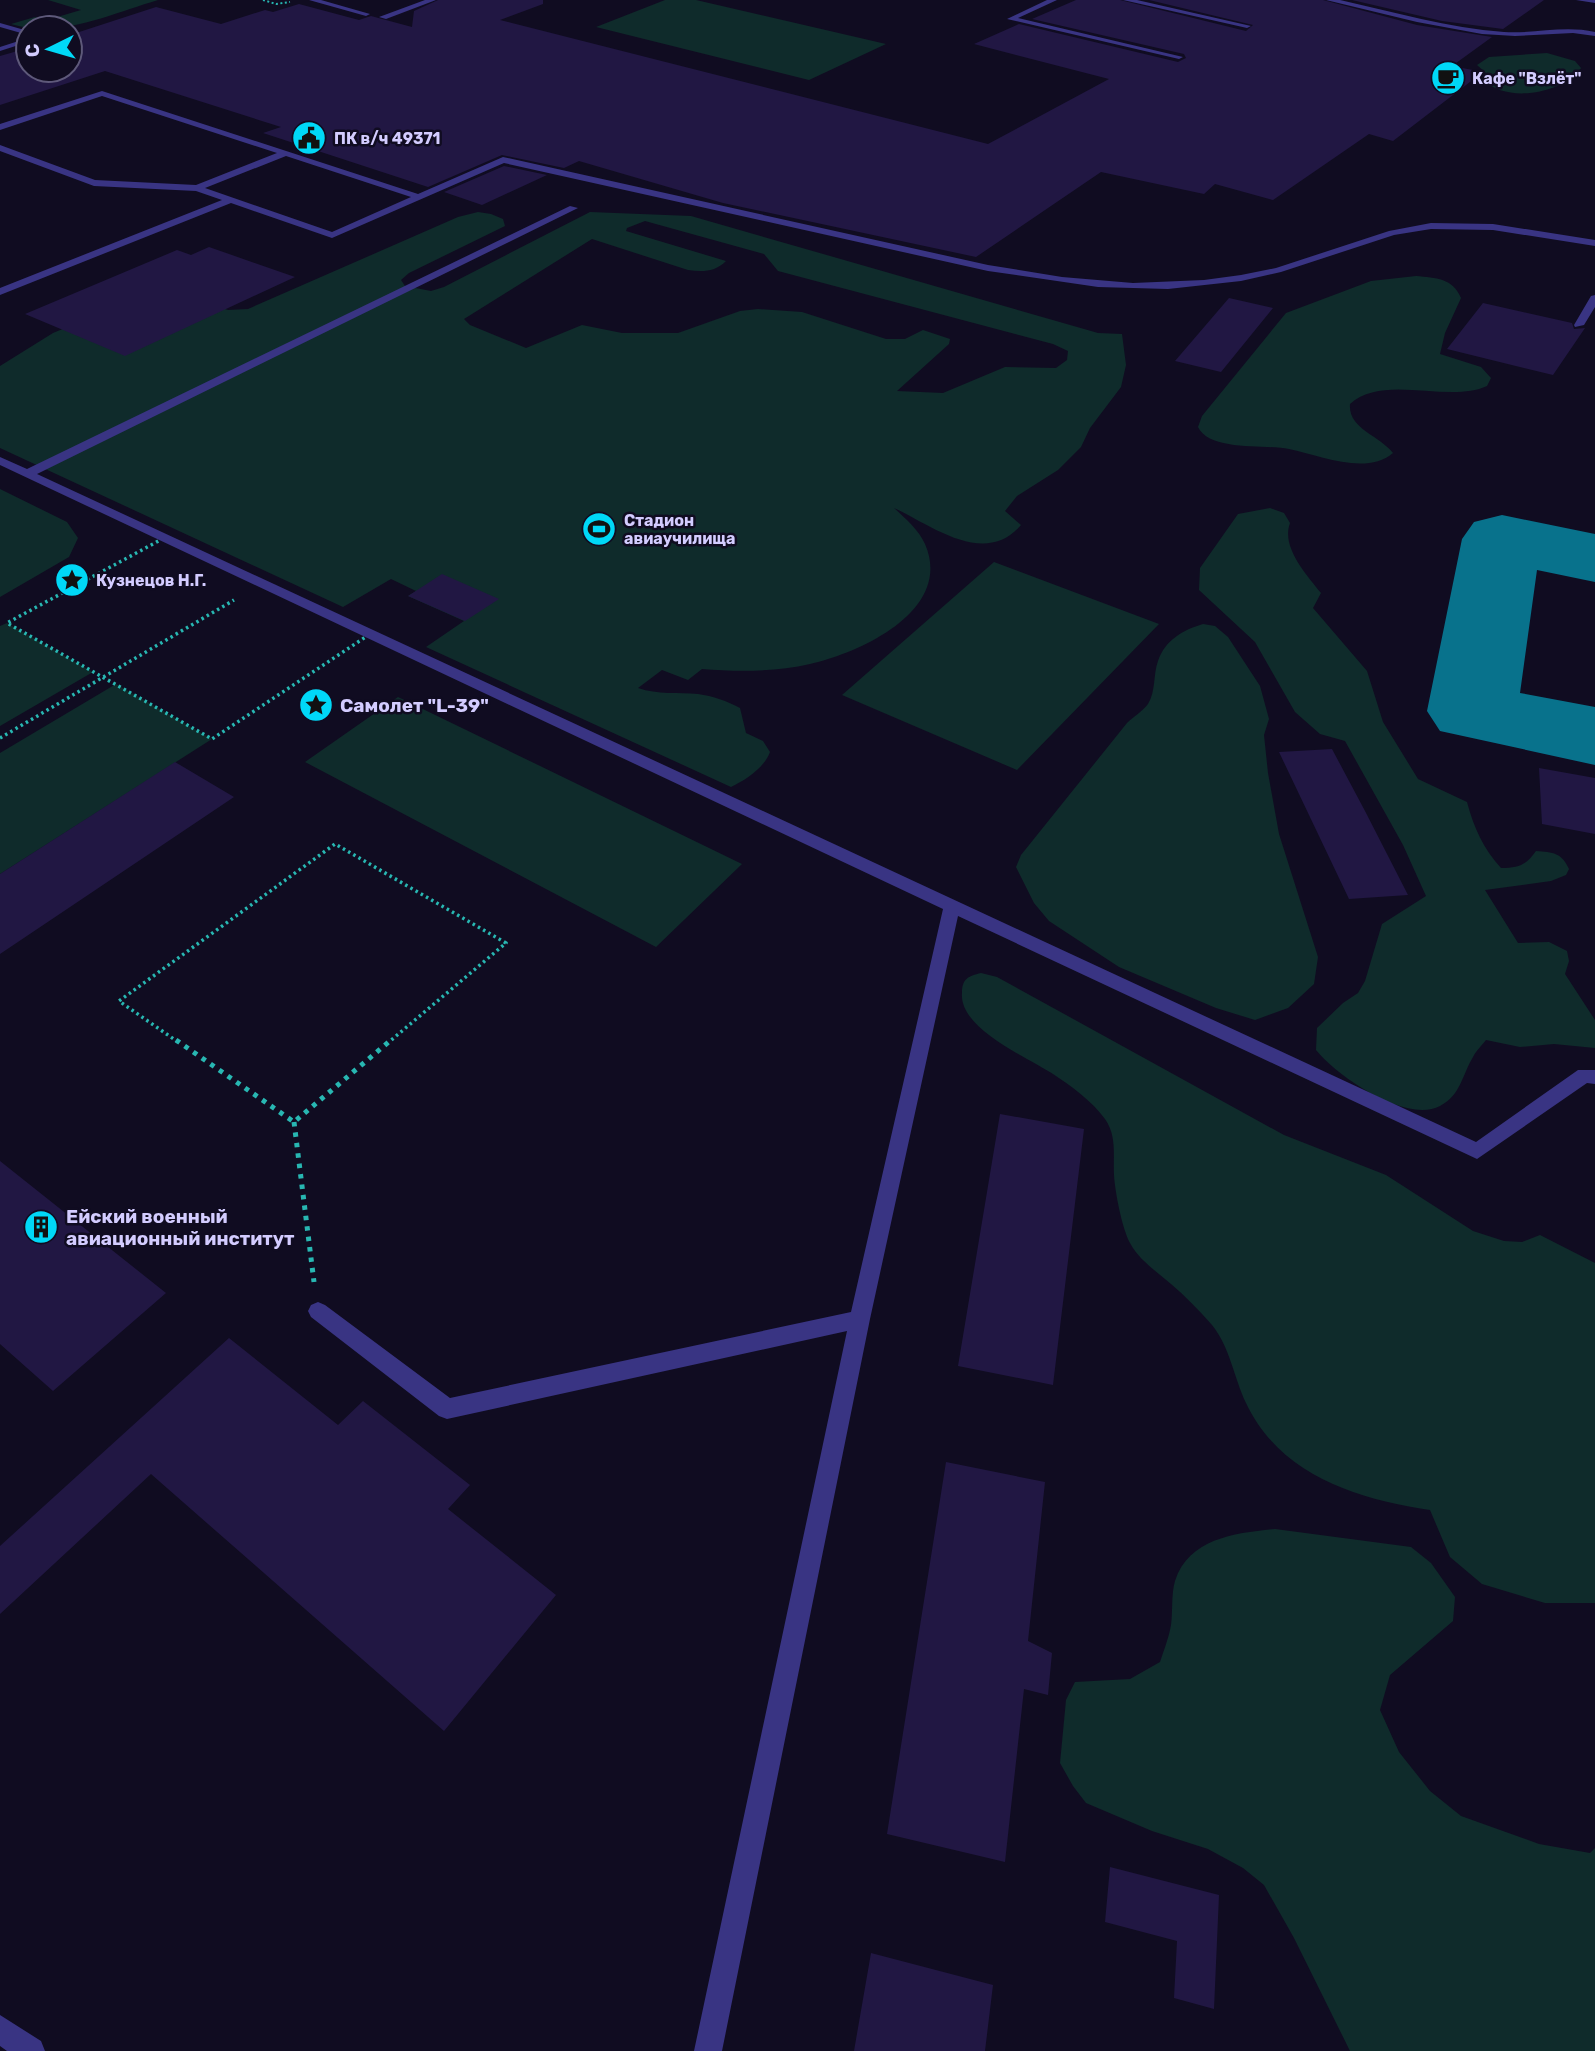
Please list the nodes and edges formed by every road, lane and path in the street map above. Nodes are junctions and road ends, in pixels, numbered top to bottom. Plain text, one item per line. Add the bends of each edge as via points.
1 (263, 0) edge
2 (313, 0) edge
3 (432, 0) edge
4 (1053, 0) edge
5 (1127, 0) edge
6 (1330, 0) edge
7 (1580, 0) edge
8 (1595, 1) edge
9 (276, 4) dead end
10 (366, 14) dead end
11 (383, 17) dead end
12 (1247, 26) dead end
13 (1595, 27) edge
14 (1582, 31) junction
15 (1595, 34) edge
16 (1179, 57) dead end
17 (0, 127) edge
18 (0, 148) edge
19 (286, 153) junction
20 (197, 188) junction
21 (419, 197) junction
22 (230, 200) junction
23 (573, 208) dead end
24 (1595, 243) edge
25 (0, 292) edge
26 (1595, 298) edge
27 (1579, 325) dead end
28 (0, 461) edge
29 (27, 474) junction
30 (164, 538) junction
31 (262, 583) junction
32 (251, 590) dead end
33 (239, 597) dead end
34 (370, 634) junction
35 (103, 677) junction
36 (0, 738) edge
37 (951, 906) junction
38 (1595, 1077) edge
39 (294, 1122) junction
40 (318, 1311) joint
41 (860, 1318) junction
42 (0, 2029) edge
43 (31, 2051) edge
44 (709, 2051) edge

1 - 9 path
2 - 10 street
3 - 11 street
4 - 16 street via 1011,19
5 - 12 street
6 - 14 street via 1498,33
7 - 8 street
13 - 14 street
14 - 15 street
17 - 19 street via 102,93
18 - 20 street via 94,183
19 - 20 street
19 - 21 street
20 - 22 street
21 - 22 street via 332,235
21 - 24 street via 503,160 1001,270 1063,282 1134,288 1230,281 1431,226 1495,227
22 - 25 street
23 - 29 street
26 - 27 street
28 - 29 street
29 - 30 street
30 - 31 path
30 - 35 path via 7,623
31 - 32 path
31 - 34 path
33 - 35 path
34 - 35 path via 212,738
34 - 37 street
35 - 36 path
37 - 38 street via 1477,1152 1584,1075
37 - 41 street
39 - 39 path via 119,1001 335,844 506,943
39 - 40 path
40 - 41 street via 447,1409
41 - 44 street
42 - 43 street

